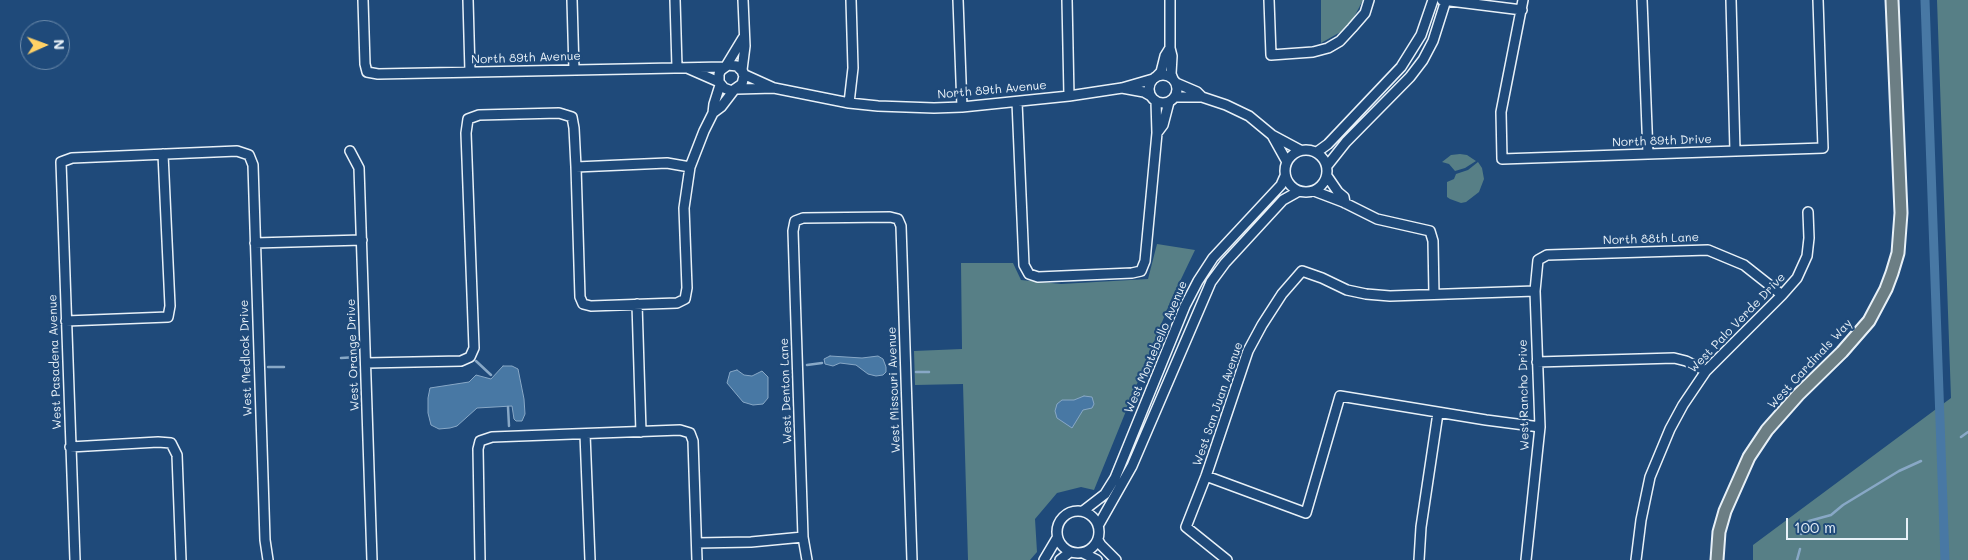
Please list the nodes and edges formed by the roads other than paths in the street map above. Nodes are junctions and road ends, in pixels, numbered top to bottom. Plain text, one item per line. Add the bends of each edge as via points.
1 (363, 0) edge
2 (468, 0) edge
3 (572, 0) edge
4 (675, 0) edge
5 (743, 0) edge
6 (851, 0) edge
7 (958, 0) edge
8 (1067, 0) edge
9 (1170, 0) edge
10 (1269, 0) edge
11 (1369, 0) edge
12 (1433, 0) edge
13 (1442, 0) edge
14 (1446, 0) edge
15 (1523, 0) edge
16 (1642, 0) edge
17 (1731, 0) edge
18 (1818, 0) edge
19 (1892, 0) edge
20 (1522, 10) junction
21 (743, 38) junction
22 (1170, 48) junction
23 (725, 66) junction
24 (682, 67) junction
25 (574, 70) junction
26 (470, 72) junction
27 (743, 72) junction
28 (1155, 78) junction
29 (1175, 81) junction
30 (720, 83) junction
31 (774, 88) junction
32 (1122, 88) junction
33 (736, 90) junction
34 (1070, 96) junction
35 (1202, 97) junction
36 (1154, 99) junction
37 (1172, 99) junction
38 (849, 102) junction
39 (1018, 102) junction
40 (962, 107) junction
41 (714, 113) junction
42 (1157, 133) junction
43 (1272, 135) junction
44 (1300, 150) junction
45 (1735, 150) junction
46 (350, 151) dead end
47 (1316, 152) junction
48 (163, 154) junction
49 (1648, 154) junction
50 (1287, 162) junction
51 (576, 167) junction
52 (690, 168) junction
53 (1327, 171) junction
54 (1286, 176) junction
55 (1299, 191) junction
56 (1314, 191) junction
57 (1345, 203) junction
58 (1808, 212) dead end
59 (898, 219) joint
60 (362, 240) junction
61 (255, 243) junction
62 (1538, 260) joint
63 (1535, 291) junction
64 (1434, 294) junction
65 (1782, 295) junction
66 (637, 304) junction
67 (66, 321) junction
68 (1537, 362) junction
69 (366, 363) junction
70 (1706, 371) junction
71 (1438, 413) junction
72 (1540, 427) junction
73 (641, 432) junction
74 (585, 434) junction
75 (70, 447) junction
76 (1206, 476) junction
77 (1083, 511) junction
78 (1098, 526) junction
79 (804, 537) junction
80 (1057, 538) junction
81 (1098, 540) junction
82 (697, 543) junction
83 (1070, 552) junction
84 (1083, 553) junction
85 (75, 560) edge
86 (181, 560) edge
87 (268, 560) edge
88 (372, 560) edge
89 (480, 560) edge
90 (590, 560) edge
91 (697, 560) edge
92 (807, 560) edge
93 (912, 560) edge
94 (1044, 560) edge
95 (1060, 560) edge
96 (1097, 560) edge
97 (1116, 560) edge
98 (1227, 560) edge
99 (1419, 560) edge
100 (1526, 560) edge
101 (1636, 560) edge
102 (1717, 560) edge

1 - 26 street, North 89th Avenue via 367,72
2 - 26 street
3 - 25 street
4 - 24 street
5 - 21 street
6 - 38 street via 853,68
7 - 40 street
8 - 34 street
9 - 22 street
10 - 11 street via 1271,55 1328,48 1340,41 1365,13
12 - 47 street via 1421,35 1400,67 1328,144
13 - 14 street
14 - 20 street
14 - 53 street via 1433,41 1422,60 1346,142
15 - 20 street
16 - 49 street
17 - 45 street
18 - 45 street, North 89th Drive via 1823,148
19 - 102 main road, West Cardinals Way via 1901,213 1898,253 1892,273 1869,321 1767,430 1749,457 1725,511 1719,532
20 - 49 street, North 89th Drive via 1501,112 1502,159
21 - 23 street
21 - 27 street
22 - 28 street via 1161,72
22 - 29 street via 1171,74
23 - 24 street, North 89th Avenue
23 - 27 street via 737,66
23 - 30 street via 719,74
24 - 25 street, North 89th Avenue
24 - 30 street, North 89th Avenue
25 - 26 street, North 89th Avenue
27 - 31 street, North 89th Avenue
27 - 33 street via 744,81
28 - 29 street via 1166,75
28 - 32 street, North 89th Avenue
28 - 36 street via 1149,87
29 - 35 street
29 - 37 street via 1177,87
30 - 33 street via 728,90
30 - 41 street
31 - 33 street, North 89th Avenue
31 - 38 street, North 89th Avenue
32 - 34 street, North 89th Avenue
32 - 36 street, North 89th Avenue via 1144,92
33 - 41 street
34 - 39 street, North 89th Avenue
35 - 37 street
35 - 43 street via 1249,116
36 - 37 street
36 - 42 street
37 - 42 street
38 - 40 street, North 89th Avenue via 878,106
39 - 40 street, North 89th Avenue
39 - 42 street via 1024,265 1029,274 1132,274 1141,271 1145,261
41 - 52 street
43 - 44 street
43 - 50 street
44 - 47 street
44 - 50 street
45 - 49 street, North 89th Drive
46 - 60 street, West Orange Drive via 359,168
47 - 53 street via 1324,158
48 - 61 street, West Medlock Drive via 237,151 249,155
48 - 67 street, West Pasadena Avenue via 72,158 61,162
48 - 67 street via 168,317
50 - 54 street
51 - 52 street via 667,163
51 - 66 street via 580,297 583,304
51 - 69 street via 572,117 559,113 468,119 474,348 470,356 461,361
52 - 66 street via 684,208 686,300
53 - 56 street via 1321,187
53 - 57 street
54 - 55 street via 1293,188
54 - 77 street, West Montebello Avenue via 1213,258 1198,281 1115,478 1105,494
55 - 56 street
55 - 78 street, West Montebello Avenue via 1283,200 1211,282 1132,466
56 - 57 street
57 - 64 street via 1377,219 1430,231
58 - 65 street, West Palo Verde Drive via 1807,256 1797,278
59 - 79 street, West Denton Lane via 890,216 803,218 795,221 793,240
59 - 93 street, West Missouri Avenue via 901,226
60 - 61 street
60 - 69 street, West Orange Drive
61 - 87 street, West Medlock Drive via 264,540
62 - 63 street, West Rancho Drive
62 - 65 street, North 88th Lane via 1547,255 1708,250 1744,265
63 - 64 street
63 - 68 street, West Rancho Drive
64 - 76 street, West San Juan Avenue via 1366,294 1347,290 1302,271 1282,294 1248,351
65 - 70 street, West Palo Verde Drive
66 - 73 street
67 - 75 street, West Pasadena Avenue
68 - 70 street via 1674,358
68 - 72 street, West Rancho Drive
69 - 88 street, West Orange Drive
70 - 101 street, West Palo Verde Drive via 1683,405 1658,455 1646,495
71 - 72 street
71 - 76 street via 1340,396 1306,513
71 - 99 street
72 - 100 street, West Rancho Drive
73 - 74 street
73 - 82 street via 680,430 690,433
74 - 89 street via 492,436 480,441
74 - 90 street
75 - 85 street, West Pasadena Avenue
75 - 86 street via 172,443 177,455
76 - 98 street, West San Juan Avenue via 1186,527
77 - 78 street via 1092,516
77 - 80 street via 1063,516 1057,526
78 - 81 street
79 - 82 street
79 - 92 street, West Denton Lane
80 - 83 street
80 - 94 street
81 - 84 street via 1095,546
81 - 97 street
82 - 91 street
83 - 84 street
83 - 95 street
84 - 96 street

